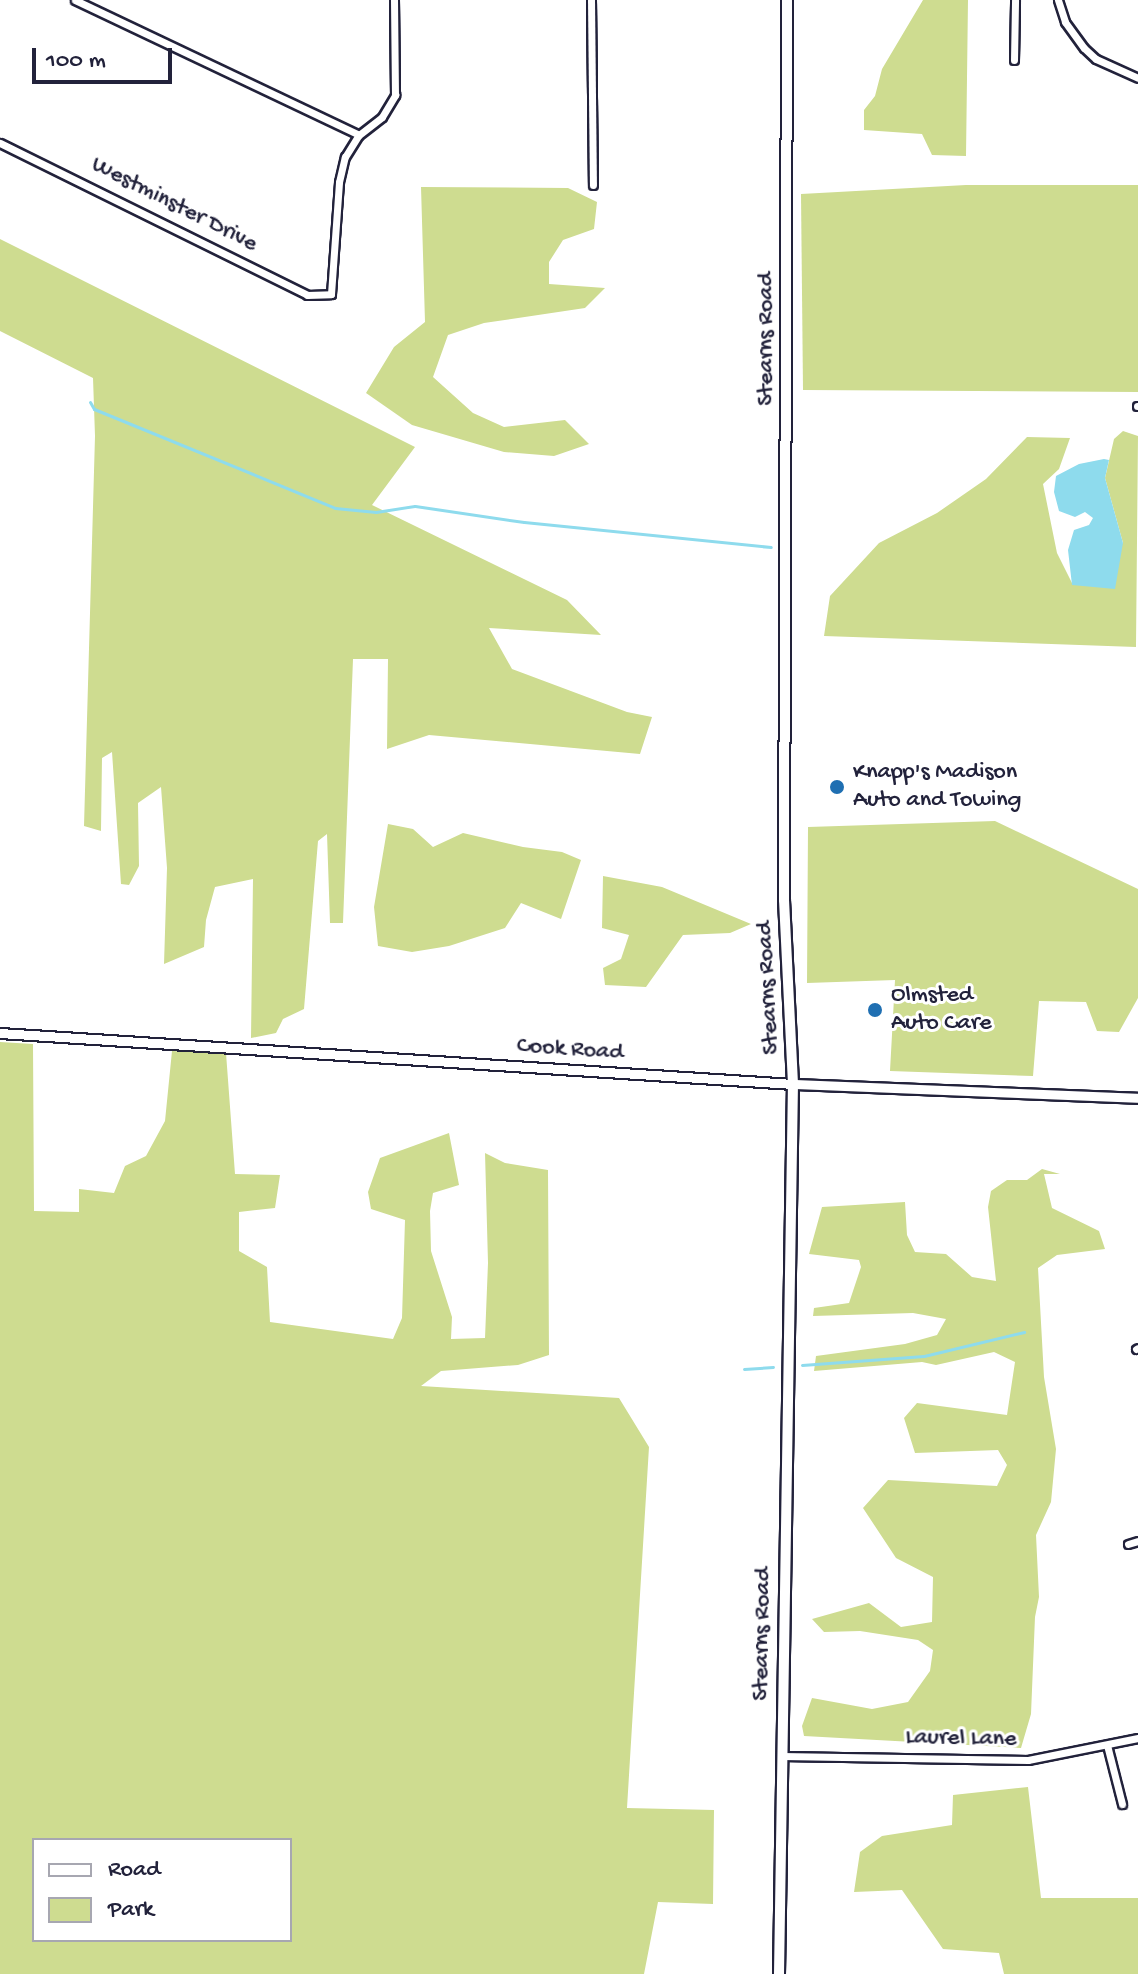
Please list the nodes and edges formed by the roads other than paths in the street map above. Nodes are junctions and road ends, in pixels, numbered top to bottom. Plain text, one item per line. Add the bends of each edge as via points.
1 (75, 0) edge
2 (394, 0) edge
3 (591, 0) edge
4 (787, 0) edge
5 (1015, 0) edge
6 (1058, 0) edge
7 (1014, 60) dead end
8 (1138, 78) edge
9 (359, 135) junction
10 (0, 143) edge
11 (593, 185) dead end
12 (0, 1033) edge
13 (793, 1084) junction
14 (1138, 1098) edge
15 (1138, 1541) edge
16 (1128, 1544) dead end
17 (1138, 1738) edge
18 (1107, 1745) junction
19 (781, 1756) junction
20 (1122, 1804) dead end
21 (779, 1974) edge

1 - 9 street
2 - 9 street via 395,95 382,117
3 - 11 street
4 - 13 main road, Stearns Road via 784,900
5 - 7 street
6 - 8 street via 1065,22 1084,48
9 - 10 street, Westminster Drive via 345,157 339,182 331,294 307,295
12 - 13 street, Cook Road
13 - 14 street, Cook Road
13 - 19 main road, Stearns Road
15 - 16 street
17 - 18 street, Laurel Lane
18 - 19 street, Laurel Lane via 1028,1760
18 - 20 street
19 - 21 main road, Stearns Road

